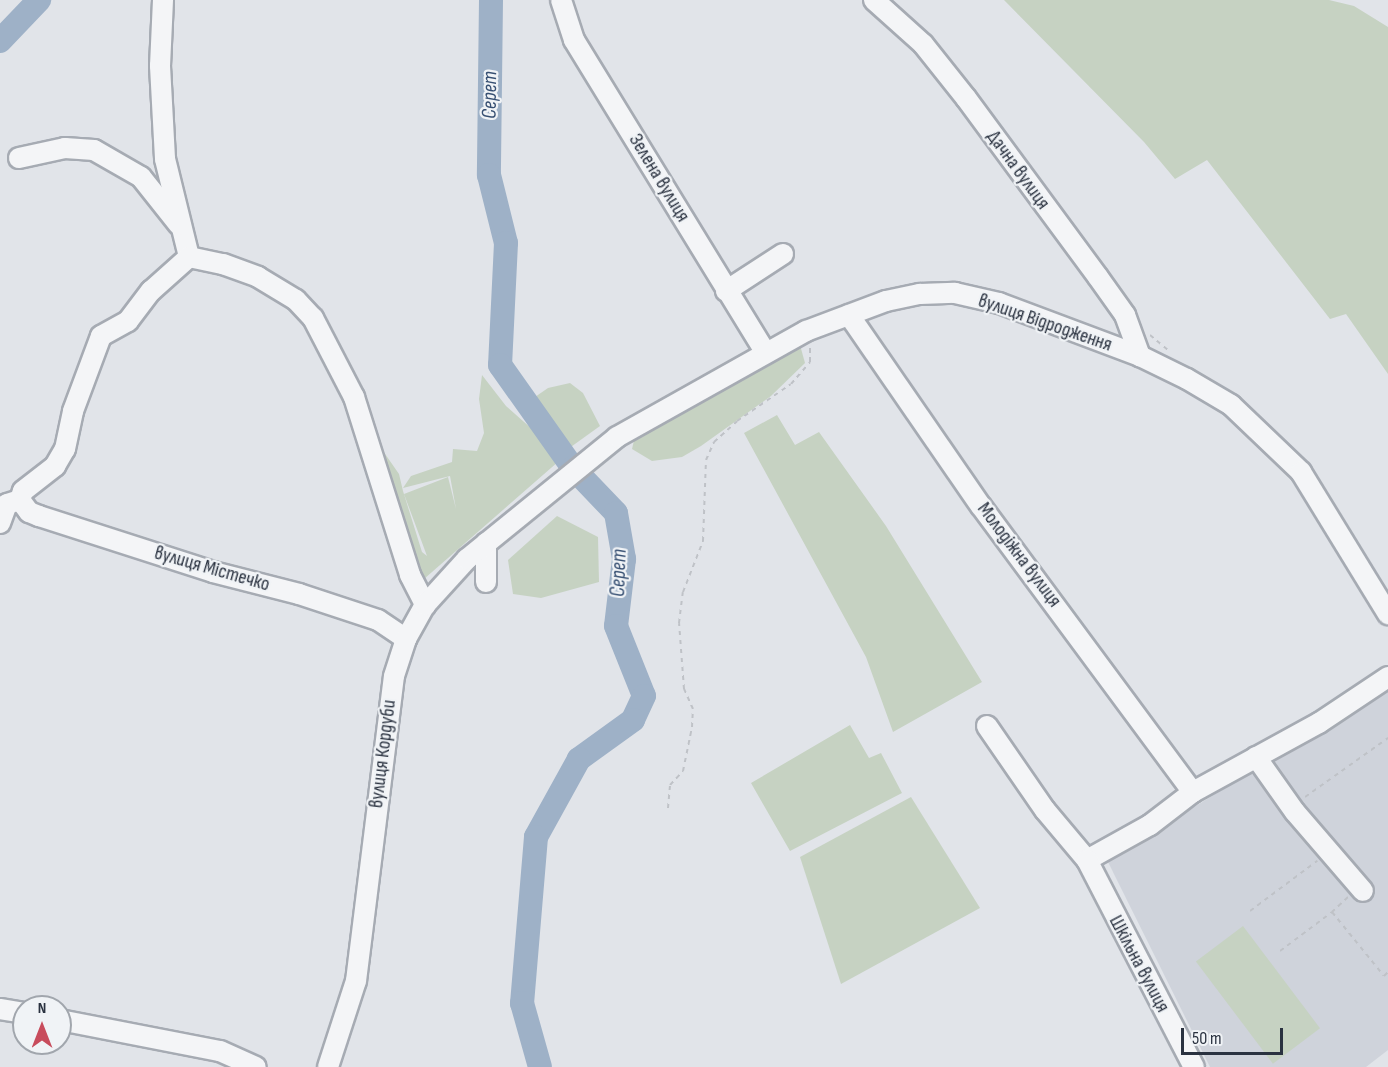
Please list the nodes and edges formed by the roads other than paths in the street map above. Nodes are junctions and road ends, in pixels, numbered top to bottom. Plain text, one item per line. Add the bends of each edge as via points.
1 (163, 0) edge
2 (561, 0) edge
3 (874, 0) edge
4 (19, 158) dead end
5 (182, 226) junction
6 (783, 254) dead end
7 (189, 257) junction
8 (726, 291) junction
9 (849, 315) junction
10 (765, 352) junction
11 (1140, 356) junction
12 (544, 494) joint
13 (20, 500) junction
14 (0, 523) edge
15 (486, 543) junction
16 (486, 582) dead end
17 (425, 605) junction
18 (1388, 614) edge
19 (406, 639) junction
20 (1388, 676) edge
21 (987, 726) dead end
22 (1256, 757) junction
23 (1193, 792) junction
24 (1087, 860) junction
25 (1361, 889) road end
26 (72, 1022) edge
27 (256, 1067) edge
28 (328, 1067) edge
29 (1194, 1067) edge

1 - 5 street via 160,66 165,148
2 - 8 street, Зелена вулиця via 579,48
3 - 11 street, Дачна вулиця via 923,44 966,98 1125,315
4 - 5 street via 65,148 94,150 141,177 174,223
5 - 7 street
6 - 8 street
7 - 13 street via 165,276 128,321 101,336 73,411 64,449 55,466 22,491
7 - 17 street via 258,277 297,300 313,318 354,397 410,575
8 - 10 street, Зелена вулиця
9 - 10 street, вулиця Відродження
9 - 11 street, вулиця Відродження via 908,296 955,293 999,303
9 - 23 street, Молодіжна вулиця via 981,506
10 - 12 street, вулиця Відродження via 617,437
11 - 18 street, вулиця Відродження via 1231,405 1268,436 1301,472
12 - 15 street, вулиця Кордуби
13 - 14 street via 7,504
13 - 19 street, вулиця Містечко via 29,512 39,516 378,620
15 - 16 street
15 - 17 street, вулиця Кордуби
17 - 19 street, вулиця Кордуби
19 - 28 street, вулиця Кордуби via 394,676 385,728 356,981
20 - 22 street via 1318,723
21 - 24 street, Шкільна вулиця via 1045,810
22 - 23 street
22 - 25 street via 1291,806
23 - 24 street via 1149,825
24 - 29 street, Шкільна вулиця
26 - 27 street via 220,1051

